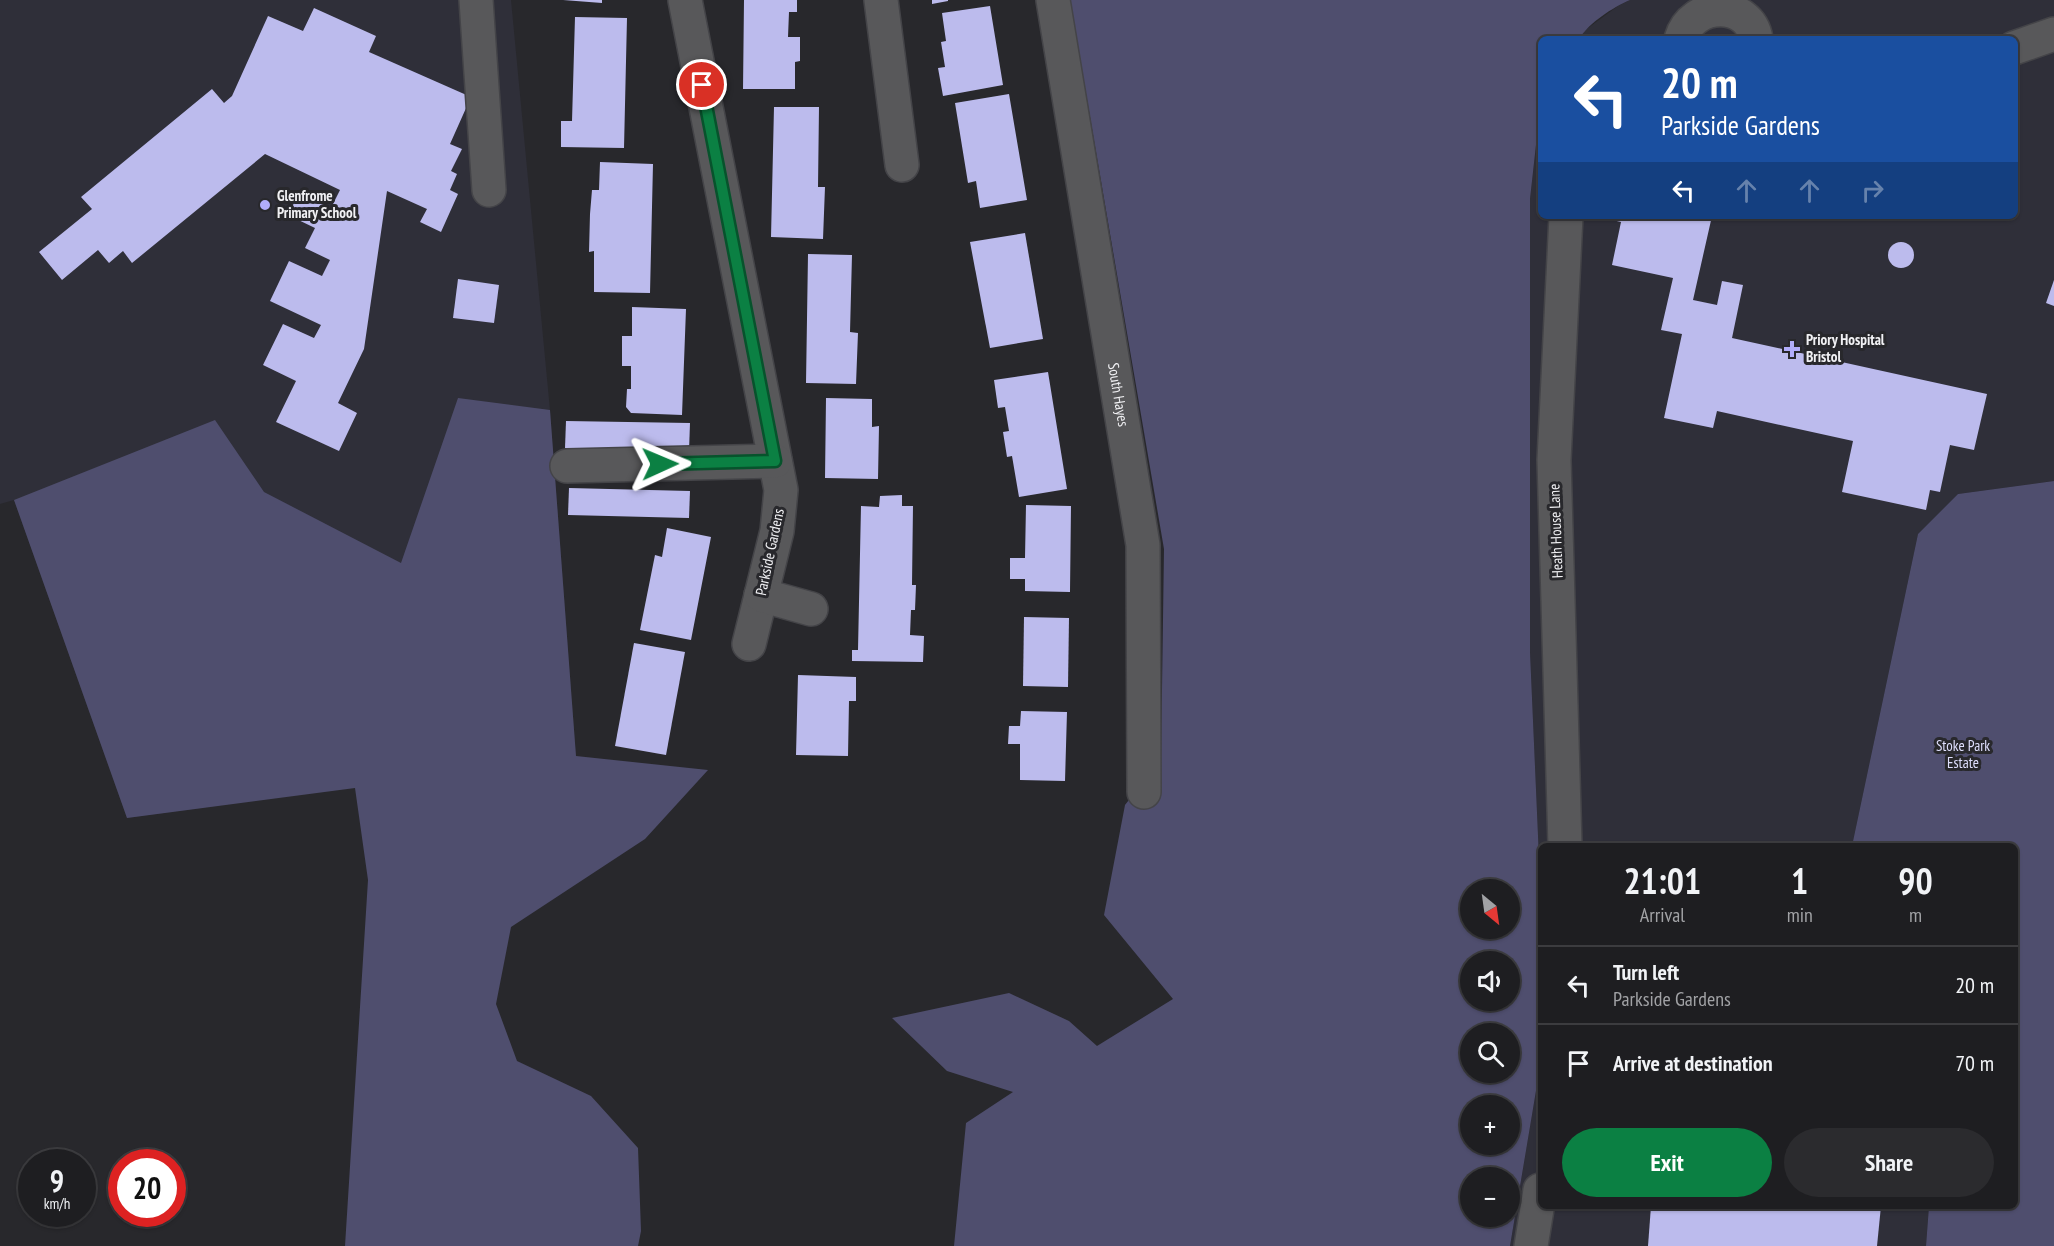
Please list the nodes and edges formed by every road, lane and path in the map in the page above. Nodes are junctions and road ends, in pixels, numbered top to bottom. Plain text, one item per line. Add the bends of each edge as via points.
1 (476, 0) edge
2 (685, 0) edge
3 (881, 0) edge
4 (1053, 0) edge
5 (2054, 34) edge
6 (1682, 36) edge
7 (1755, 36) edge
8 (2018, 47) edge
9 (902, 165) dead end
10 (489, 190) dead end
11 (1566, 219) edge
12 (775, 461) junction
13 (567, 466) dead end
14 (761, 595) junction
15 (811, 609) dead end
16 (749, 644) dead end
17 (1144, 792) dead end
18 (1565, 843) edge
19 (1538, 1202) edge
20 (1531, 1246) edge

1 - 10 street
2 - 12 street, Parkside Gardens
3 - 9 street
4 - 17 street, South Hayes via 1143,544
5 - 8 street
6 - 7 street via 1694,16 1716,8 1741,15
11 - 18 street, Heath House Lane via 1554,460
12 - 13 street
12 - 14 street, Parkside Gardens via 782,490 777,531
14 - 15 street
14 - 16 street, Parkside Gardens
19 - 20 street

